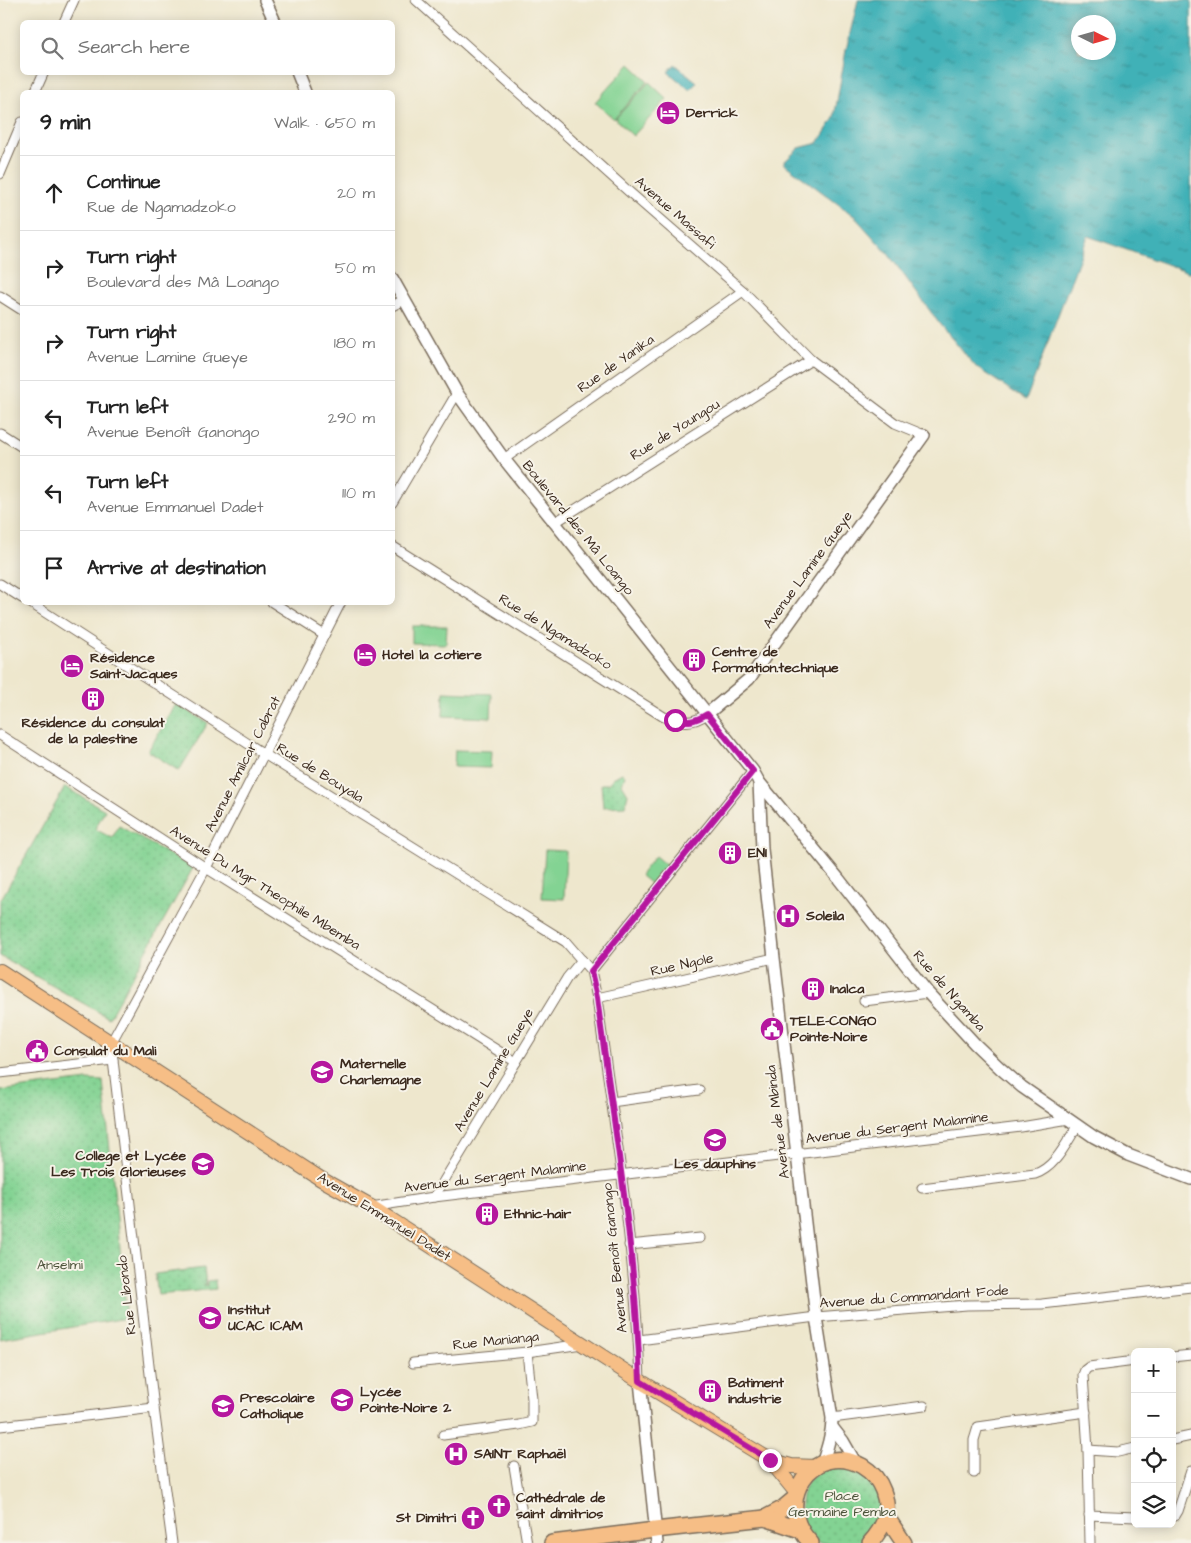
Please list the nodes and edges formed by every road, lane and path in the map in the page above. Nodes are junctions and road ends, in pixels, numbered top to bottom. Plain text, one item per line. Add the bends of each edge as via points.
1 (74, 0) edge
2 (264, 0) edge
3 (416, 0) edge
4 (65, 20) edge
5 (273, 20) edge
6 (43, 75) edge
7 (298, 75) edge
8 (36, 90) edge
9 (305, 90) edge
10 (20, 135) edge
11 (0, 174) edge
12 (395, 284) edge
13 (743, 291) junction
14 (0, 296) edge
15 (404, 300) junction
16 (395, 304) edge
17 (20, 309) edge
18 (811, 360) junction
19 (457, 393) junction
20 (0, 433) edge
21 (924, 434) joint
22 (20, 446) edge
23 (504, 459) junction
24 (395, 498) edge
25 (554, 523) junction
26 (395, 548) edge
27 (0, 584) edge
28 (20, 597) edge
29 (34, 605) edge
30 (277, 605) edge
31 (339, 605) edge
32 (324, 635) junction
33 (707, 714) junction
34 (0, 735) edge
35 (264, 754) junction
36 (753, 771) junction
37 (759, 782) junction
38 (206, 868) junction
39 (774, 958) junction
40 (582, 960) junction
41 (0, 971) edge
42 (591, 971) junction
43 (928, 993) junction
44 (597, 998) junction
45 (864, 1001) dead end
46 (111, 1043) junction
47 (113, 1060) junction
48 (516, 1062) junction
49 (0, 1074) edge
50 (699, 1090) dead end
51 (611, 1102) junction
52 (1073, 1122) junction
53 (797, 1154) junction
54 (621, 1174) junction
55 (1191, 1178) edge
56 (922, 1188) dead end
57 (434, 1198) junction
58 (371, 1207) junction
59 (700, 1238) dead end
60 (629, 1245) junction
61 (1191, 1287) edge
62 (816, 1317) junction
63 (639, 1340) junction
64 (582, 1344) junction
65 (527, 1352) junction
66 (1191, 1355) edge
67 (1176, 1357) edge
68 (1131, 1362) edge
69 (413, 1363) dead end
70 (640, 1381) junction
71 (924, 1406) dead end
72 (154, 1408) junction
73 (1086, 1412) junction
74 (832, 1422) junction
75 (0, 1426) edge
76 (444, 1435) dead end
77 (1191, 1436) edge
78 (1176, 1439) edge
79 (1131, 1449) edge
80 (1088, 1450) junction
81 (770, 1460) junction
82 (855, 1462) junction
83 (819, 1465) junction
84 (514, 1466) dead end
85 (1191, 1471) edge
86 (974, 1473) dead end
87 (795, 1495) junction
88 (1176, 1514) edge
89 (1089, 1515) junction
90 (886, 1516) junction
91 (1131, 1517) edge
92 (765, 1518) junction
93 (800, 1530) junction
94 (656, 1536) edge
95 (172, 1543) edge
96 (526, 1543) edge
97 (552, 1543) edge
98 (811, 1543) edge
99 (870, 1543) edge
100 (904, 1543) edge
101 (1090, 1543) edge

1 - 4 street
2 - 5 street
3 - 13 street, Avenue Massafi
6 - 8 street
7 - 9 street
10 - 11 street
12 - 15 street, Boulevard des Mâ Loango
13 - 18 street, Avenue Massafi
13 - 23 street, Rue de Yanika
14 - 17 street
15 - 16 street
15 - 19 street, Boulevard des Mâ Loango
18 - 21 street, Avenue Massafi via 895,423
18 - 25 street, Rue de Youngou
19 - 23 street, Boulevard des Mâ Loango
19 - 24 street
20 - 22 street
21 - 33 street, Avenue Lamine Gueye via 749,679
23 - 25 street, Boulevard des Mâ Loango
25 - 33 street, Boulevard des Mâ Loango
26 - 33 street, Rue de Ngamadzoko via 664,717 689,722
27 - 28 street
29 - 35 street, Rue de Bouyala
30 - 32 street
31 - 32 street, Avenue Amilcar Cabrat
32 - 35 street, Avenue Amilcar Cabrat
33 - 36 street, Boulevard des Mâ Loango
34 - 38 street, Avenue Du Mgr Theophile Mbemba
35 - 38 street, Avenue Amilcar Cabrat
35 - 40 street, Rue de Bouyala via 566,942
36 - 37 street, Boulevard des Mâ Loango
36 - 42 street
37 - 39 street, Avenue de Mbinda via 762,849
37 - 43 street, Rue de N'gamba
38 - 46 street, Avenue Amilcar Cabrat
38 - 48 street, Avenue Du Mgr Theophile Mbemba
39 - 44 street, Rue Ngole
39 - 53 street, Avenue de Mbinda
40 - 42 street, Rue de Bouyala
40 - 48 street, Avenue Lamine Gueye via 567,978
41 - 46 main road, Avenue Emmanuel Dadet
42 - 44 street, Avenue Benoît Ganongo
43 - 45 street
43 - 52 street, Rue de N'gamba via 1000,1068
44 - 51 street, Avenue Benoît Ganongo
46 - 47 street, Rue Libondo
46 - 58 main road, Avenue Emmanuel Dadet via 321,1179
47 - 49 street
47 - 72 street, Rue Libondo
48 - 57 street, Avenue Lamine Gueye
50 - 51 street
51 - 54 street, Avenue Benoît Ganongo
52 - 53 street, Avenue du Sergent Malamine
52 - 55 street, Rue de N'gamba via 1128,1154
52 - 56 street via 1060,1154 1044,1171
53 - 54 street, Avenue du Sergent Malamine
53 - 62 street, Avenue de Mbinda
54 - 57 street, Avenue du Sergent Malamine
54 - 60 street, Avenue Benoît Ganongo
57 - 58 street, Avenue du Sergent Malamine
58 - 64 main road, Avenue Emmanuel Dadet
59 - 60 street
60 - 63 street, Avenue Benoît Ganongo
61 - 62 street, Avenue du Commandant Fode via 1042,1304 967,1305
62 - 63 street, Avenue du Commandant Fode
62 - 74 street, Avenue de Mbinda
63 - 70 street, Avenue Benoît Ganongo
64 - 65 street, Rue Manianga
64 - 70 main road, Avenue Emmanuel Dadet
65 - 69 street, Rue Manianga
65 - 76 street via 532,1422
66 - 67 street
68 - 73 street via 1085,1370
70 - 81 main road, Avenue Emmanuel Dadet
70 - 94 street, Avenue Benoît Ganongo
71 - 74 street
72 - 75 street
72 - 95 street, Rue Libondo
73 - 80 street
73 - 86 street via 978,1427 974,1440
74 - 82 street, Avenue de Mbinda
74 - 83 street, Avenue de Mbinda via 828,1446
77 - 78 street
79 - 80 street via 1118,1452
80 - 89 street
81 - 83 main road, Avenue Emmanuel Dadet via 791,1466
81 - 87 main road, Avenue Emmanuel Dadet
82 - 83 highway via 838,1460
82 - 90 highway via 870,1471 881,1484
83 - 87 highway via 808,1473
84 - 96 street
85 - 88 street
87 - 92 highway via 782,1509
87 - 93 highway via 794,1515
89 - 91 street
89 - 101 street
90 - 99 highway via 880,1532
90 - 100 highway
92 - 93 highway
92 - 94 highway
93 - 98 highway
94 - 97 highway

